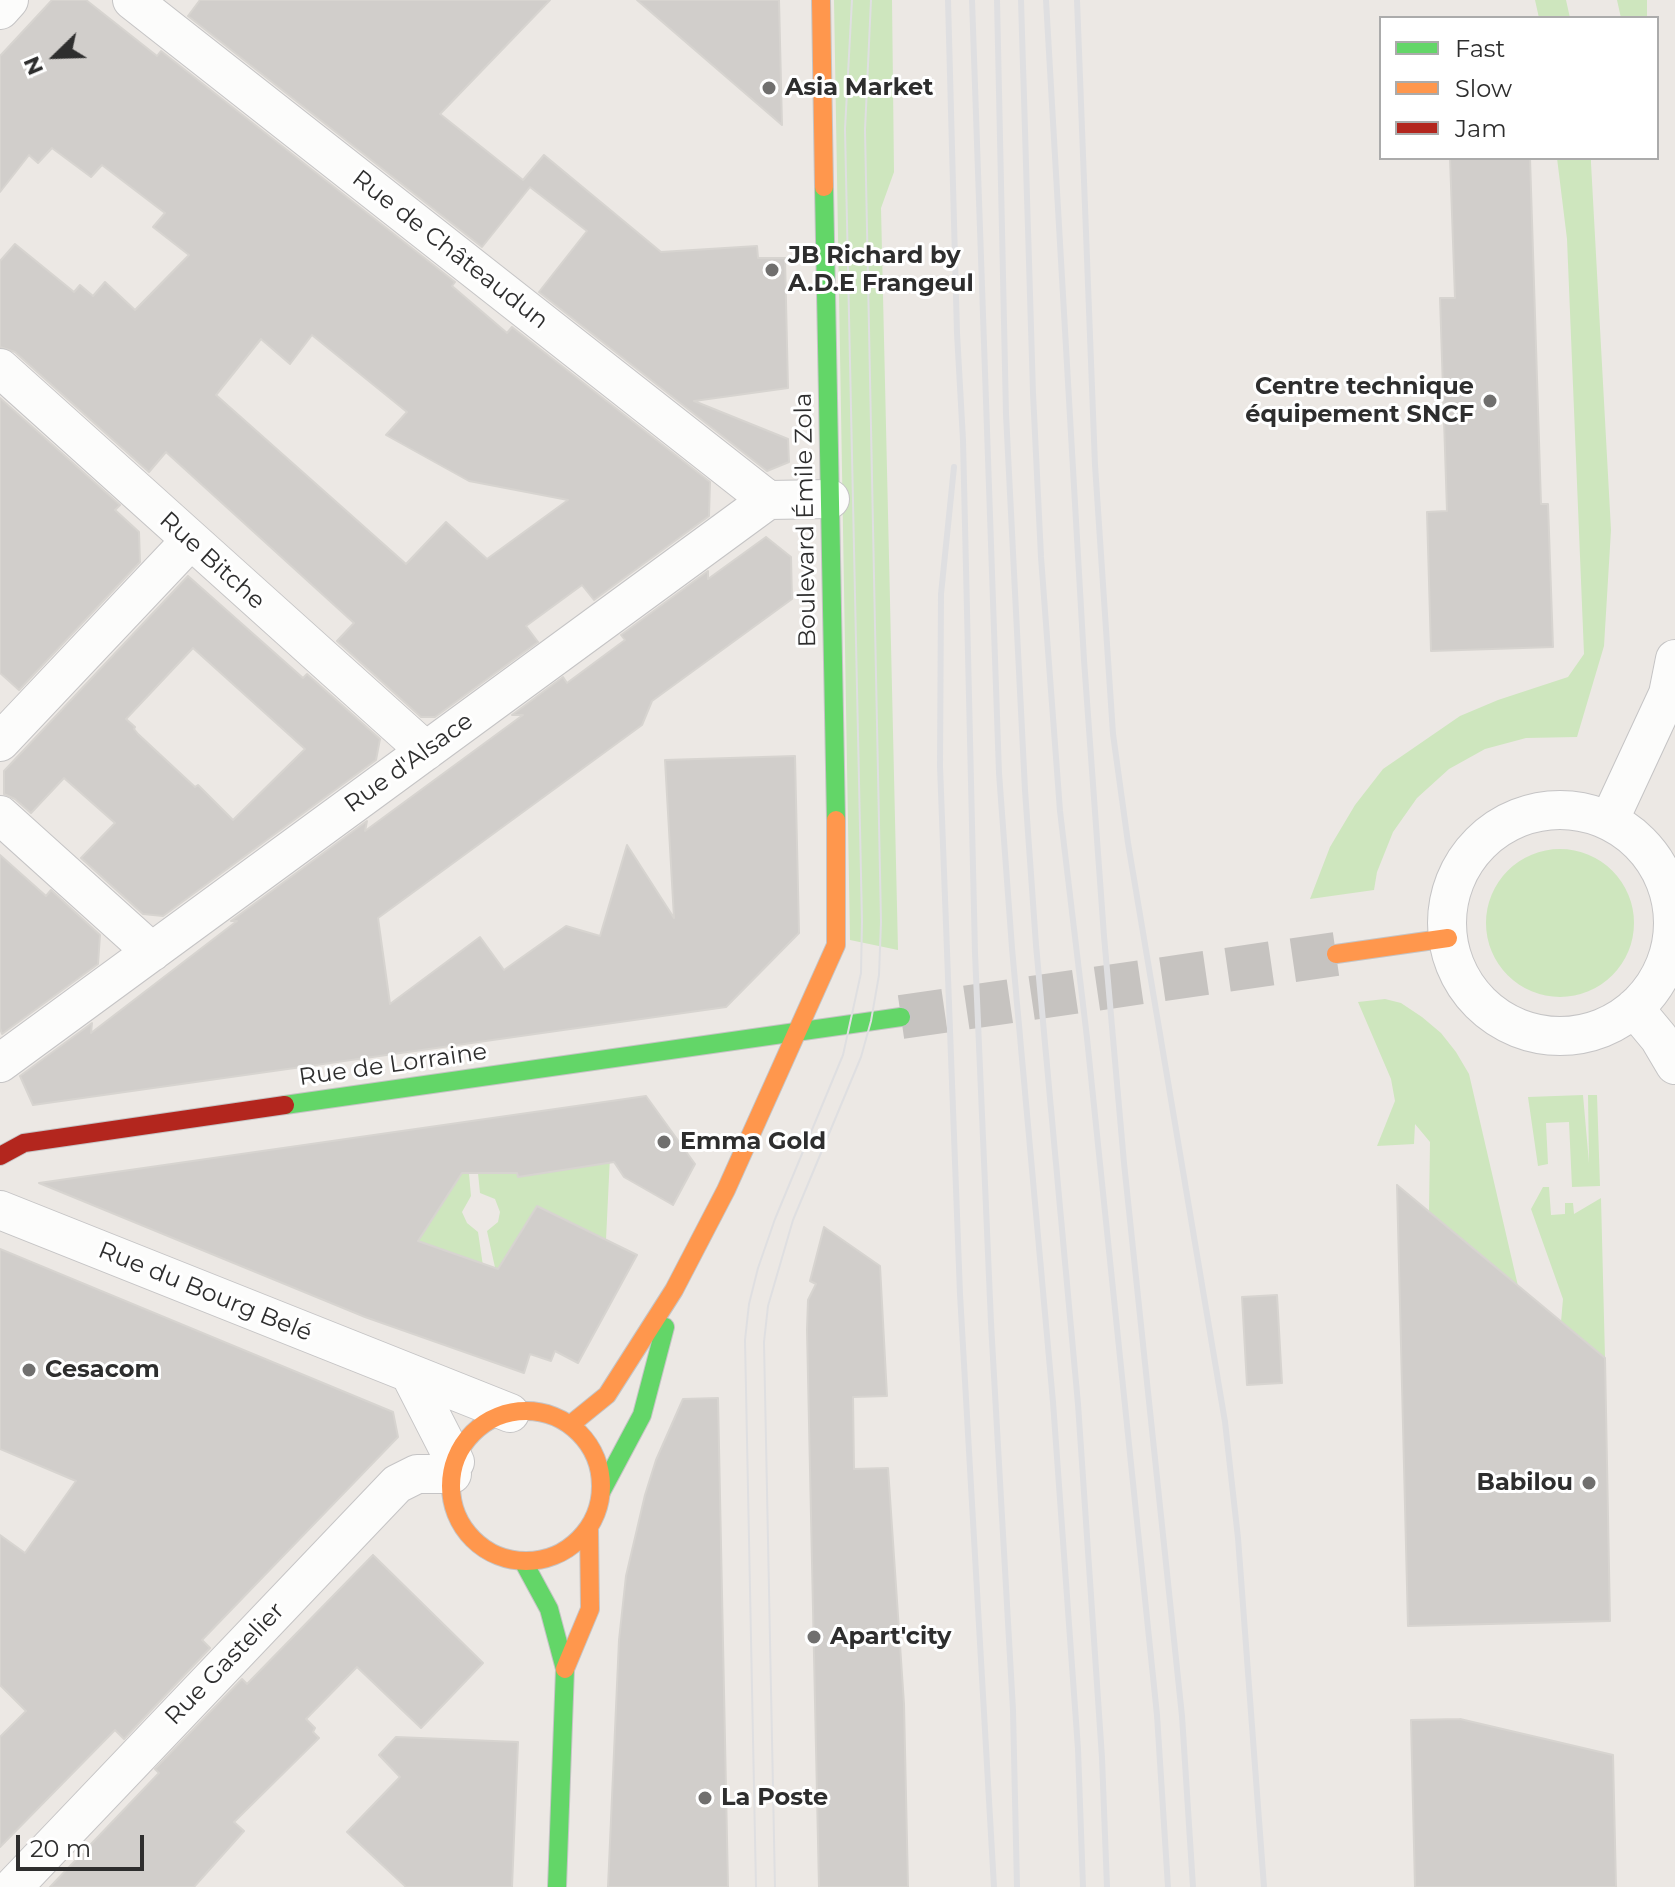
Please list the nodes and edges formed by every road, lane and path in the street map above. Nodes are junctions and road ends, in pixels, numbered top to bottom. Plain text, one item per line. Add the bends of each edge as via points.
1 (9, 0) edge
2 (132, 0) edge
3 (821, 0) edge
4 (0, 10) edge
5 (0, 368) edge
6 (830, 499) junction
7 (768, 500) junction
8 (190, 541) junction
9 (1675, 659) edge
10 (0, 742) edge
11 (426, 751) junction
12 (0, 815) edge
13 (1609, 821) junction
14 (1673, 905) edge
15 (1448, 938) junction
16 (152, 952) junction
17 (1336, 954) tunnel mouth
18 (1634, 1008) junction
19 (901, 1017) tunnel mouth
20 (797, 1031) junction
21 (0, 1063) edge
22 (1675, 1065) edge
23 (0, 1156) edge
24 (0, 1210) edge
25 (674, 1290) junction
26 (410, 1374) junction
27 (510, 1413) junction
28 (570, 1425) junction
29 (454, 1468) junction
30 (601, 1492) junction
31 (589, 1528) junction
32 (523, 1561) junction
33 (565, 1669) junction
34 (13, 1887) edge
35 (557, 1887) edge

1 - 4 street
2 - 7 street, Rue de Châteaudun
3 - 6 main road, Boulevard Émile Zola
5 - 8 street, Rue Bitche
6 - 7 street
6 - 20 main road, Boulevard Émile Zola via 838,922 836,945
7 - 11 street, Rue d'Alsace
8 - 10 street
8 - 11 street, Rue Bitche
9 - 13 street via 1668,694
11 - 16 street, Rue d'Alsace
12 - 16 street
13 - 14 street via 1650,853
13 - 15 street via 1575,810 1547,810 1491,833 1471,853 1455,882
14 - 18 street via 1665,965
15 - 17 main road
15 - 18 street via 1472,993 1516,1026 1539,1034 1581,1034
16 - 21 street, Rue d'Alsace
18 - 22 street
19 - 20 main road, Rue de Lorraine
20 - 23 main road, Rue de Lorraine via 24,1143
20 - 25 main road, Boulevard Émile Zola via 726,1190
24 - 26 street, Rue du Bourg Belé
25 - 28 main road via 607,1395
25 - 30 main road via 642,1415
26 - 27 street, Rue du Bourg Belé
26 - 29 street
27 - 28 main road via 547,1414
27 - 29 main road via 476,1430
28 - 30 main road via 594,1455
29 - 32 main road via 456,1512 468,1533 498,1556
29 - 34 street, Rue Gastelier via 417,1474 397,1484
30 - 31 main road
31 - 32 main road via 561,1553
31 - 33 main road via 590,1609
32 - 33 main road via 549,1609
33 - 35 main road

